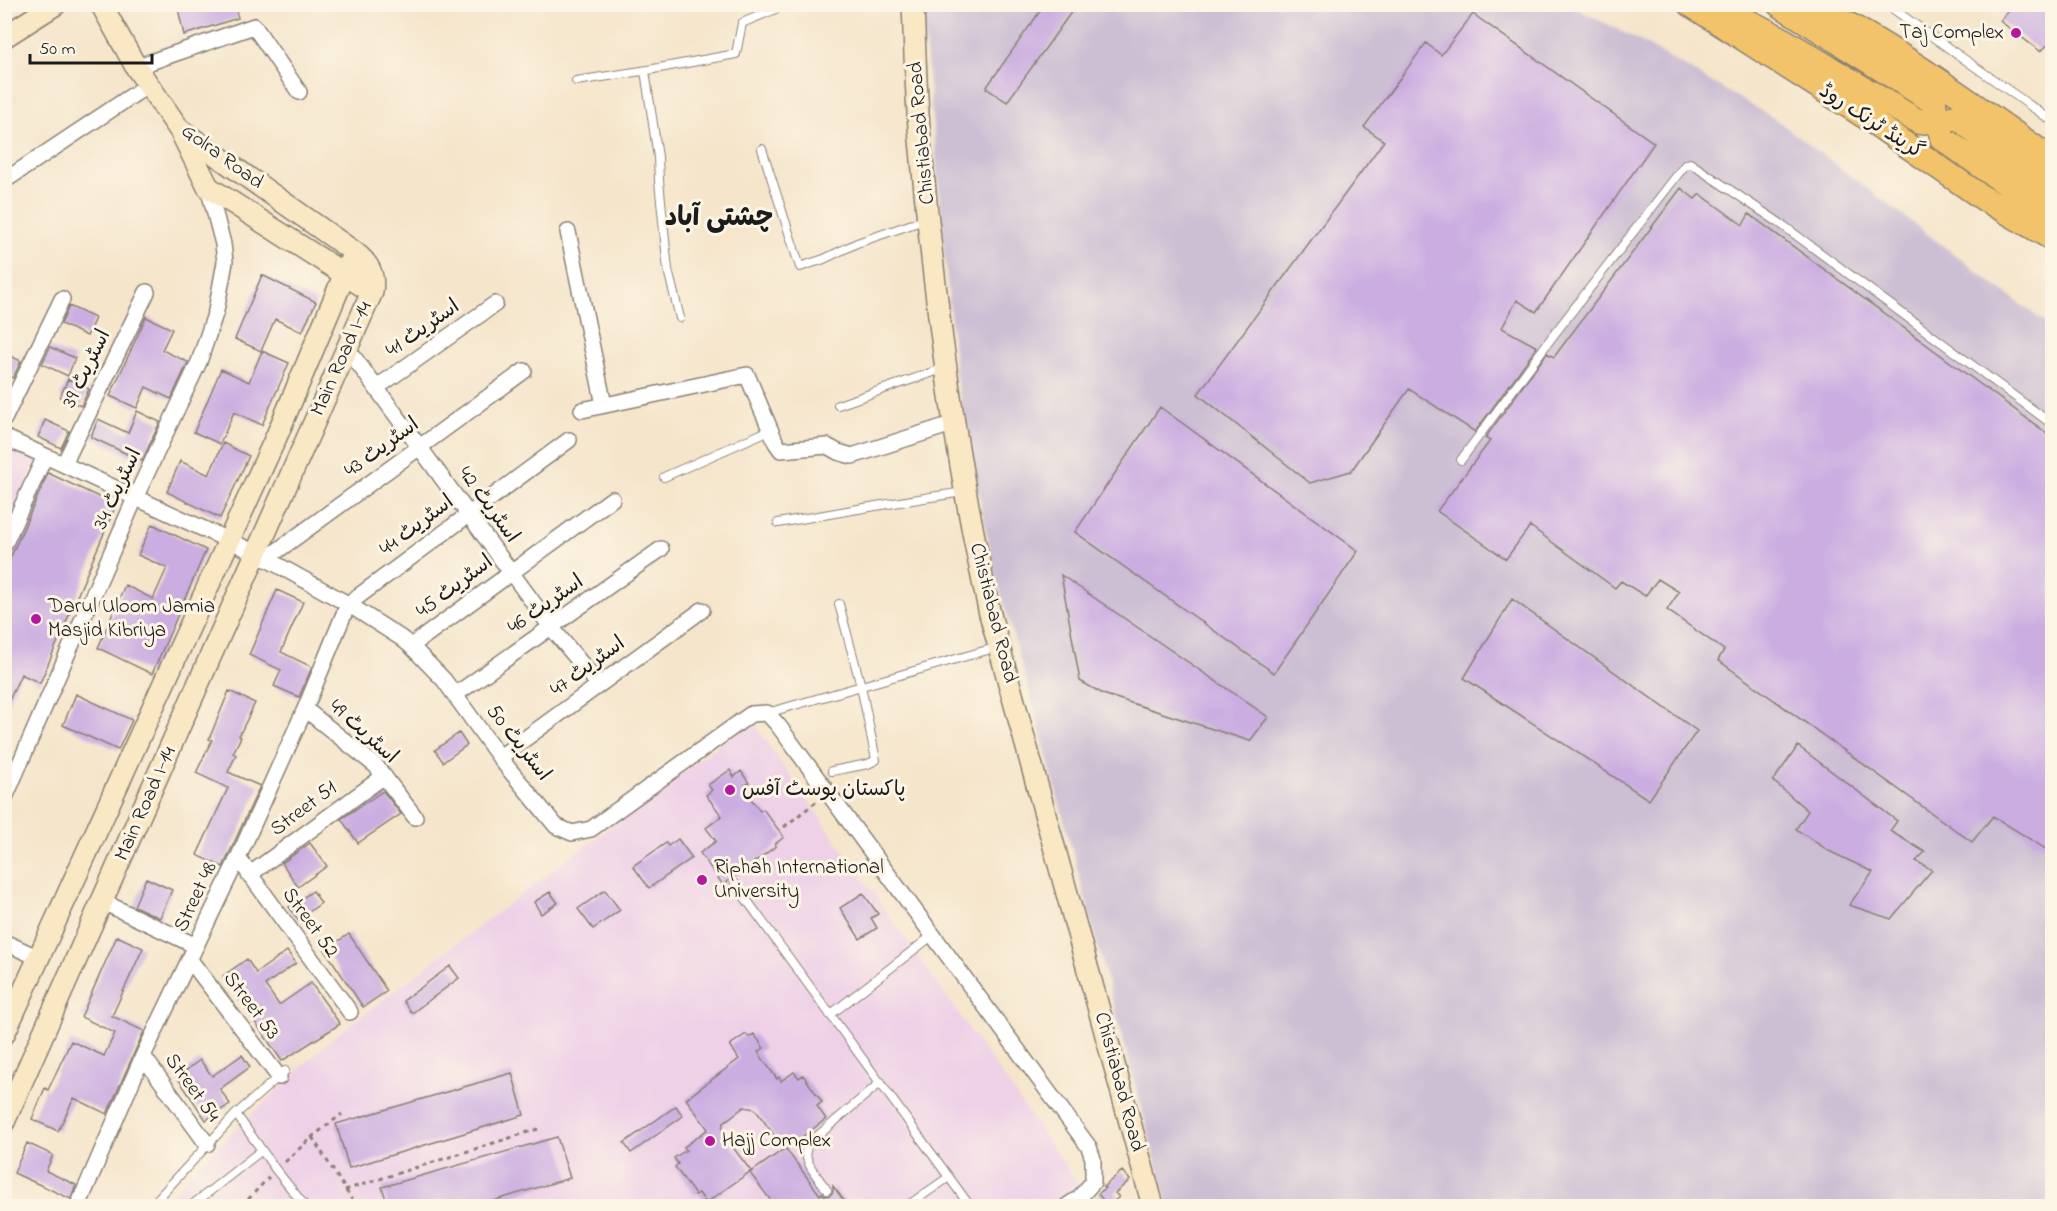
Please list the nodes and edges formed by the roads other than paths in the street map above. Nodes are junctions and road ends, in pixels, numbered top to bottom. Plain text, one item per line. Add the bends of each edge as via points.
1 (56, 4) edge
2 (101, 4) edge
3 (788, 4) edge
4 (913, 4) edge
5 (1690, 4) edge
6 (1714, 4) edge
7 (1779, 4) edge
8 (1809, 4) edge
9 (1886, 4) edge
10 (4, 37) edge
11 (136, 67) junction
12 (645, 70) junction
13 (576, 81) dead end
14 (148, 85) junction
15 (299, 92) dead end
16 (2052, 121) edge
17 (179, 129) junction
18 (762, 149) dead end
19 (2052, 160) edge
20 (4, 181) edge
21 (208, 187) junction
22 (2052, 189) edge
23 (2052, 216) edge
24 (929, 219) junction
25 (568, 232) dead end
26 (2052, 238) edge
27 (354, 252) junction
28 (344, 275) junction
29 (147, 292) dead end
30 (372, 292) junction
31 (62, 299) dead end
32 (495, 304) dead end
33 (680, 318) dead end
34 (347, 348) junction
35 (947, 368) junction
36 (524, 371) dead end
37 (376, 388) junction
38 (604, 405) junction
39 (838, 405) dead end
40 (582, 410) dead end
41 (4, 419) edge
42 (955, 423) junction
43 (2052, 424) edge
44 (770, 430) junction
45 (4, 437) edge
46 (569, 440) dead end
47 (419, 447) junction
48 (45, 456) junction
49 (1461, 460) dead end
50 (64, 464) junction
51 (664, 477) dead end
52 (966, 492) junction
53 (136, 496) junction
54 (612, 499) dead end
55 (468, 514) junction
56 (778, 523) dead end
57 (229, 540) junction
58 (4, 545) edge
59 (661, 549) dead end
60 (261, 556) junction
61 (511, 572) junction
62 (348, 604) junction
63 (839, 604) dead end
64 (702, 610) dead end
65 (550, 627) junction
66 (411, 646) junction
67 (999, 647) junction
68 (599, 685) junction
69 (861, 687) junction
70 (455, 695) junction
71 (304, 709) junction
72 (767, 712) junction
73 (500, 757) junction
74 (832, 771) dead end
75 (384, 776) junction
76 (4, 800) edge
77 (415, 817) dead end
78 (237, 858) junction
79 (249, 875) junction
80 (735, 884) dead end
81 (103, 902) junction
82 (933, 935) junction
83 (4, 942) edge
84 (196, 946) junction
85 (39, 958) junction
86 (190, 960) junction
87 (350, 1012) dead end
88 (830, 1015) junction
89 (4, 1034) edge
90 (144, 1056) junction
91 (282, 1074) joint
92 (881, 1082) junction
93 (236, 1114) junction
94 (4, 1122) edge
95 (207, 1144) junction
96 (262, 1150) junction
97 (949, 1177) junction
98 (827, 1190) dead end
99 (78, 1206) edge
100 (151, 1206) edge
101 (191, 1206) edge
102 (305, 1206) edge
103 (907, 1206) edge
104 (970, 1206) edge
105 (1067, 1206) edge
106 (1153, 1206) edge

1 - 10 main road
2 - 11 main road, Golra Road
3 - 12 lane via 742,23 736,54
4 - 24 main road, Chistiabad Road
5 - 26 highway, گرینڈ ٹرنک روڈ via 1983,198
6 - 7 highway via 1778,37 1919,122 1933,116 1934,102
8 - 19 highway via 1911,63
9 - 16 lane
11 - 14 main road, Golra Road
11 - 15 street via 254,26
12 - 13 lane
12 - 33 lane via 668,270
14 - 17 main road, Golra Road
14 - 20 street
17 - 21 main road
17 - 27 main road, Golra Road
18 - 24 lane via 800,267
21 - 28 main road
21 - 53 street, اسٹریٹ 34 via 223,244 222,286 199,362
22 - 23 highway via 1958,117 1943,122 1942,138
24 - 35 main road, Chistiabad Road
25 - 38 street
27 - 28 main road, Main Road I-14
27 - 30 main road, Main Road I-14 via 371,270
28 - 30 main road
28 - 57 main road, Main Road I-14
29 - 50 street, اسٹریٹ 39
30 - 34 main road, Main Road I-14
31 - 41 street
32 - 37 street, اسٹریٹ 41
34 - 37 street, اسٹریٹ 42
34 - 60 main road, Main Road I-14
35 - 39 lane
35 - 42 main road, Chistiabad Road
36 - 47 street, اسٹریٹ 43
37 - 47 street, اسٹریٹ 42
38 - 40 street
38 - 44 street via 747,375
42 - 44 street via 852,456 827,446 781,450
42 - 52 main road, Chistiabad Road
43 - 49 lane via 1781,224 1690,163
44 - 51 lane
45 - 48 street, اسٹریٹ 50
46 - 55 street, اسٹریٹ 44
47 - 55 street, اسٹریٹ 42
47 - 60 street, اسٹریٹ 43
48 - 50 street, اسٹریٹ 50
48 - 58 street
50 - 53 street, اسٹریٹ 50
52 - 56 lane
52 - 67 main road, Chistiabad Road
53 - 57 street, اسٹریٹ 50
53 - 76 street, اسٹریٹ 34
54 - 61 street, اسٹریٹ 45
55 - 61 street, اسٹریٹ 42
55 - 62 street, اسٹریٹ 44
57 - 60 street, اسٹریٹ 50
57 - 85 main road, Main Road I-14
59 - 65 street, اسٹریٹ 46
60 - 62 street, اسٹریٹ 50
60 - 81 main road, Main Road I-14
61 - 65 street, اسٹریٹ 42
61 - 66 street, اسٹریٹ 45
62 - 66 street, اسٹریٹ 50
62 - 71 street, Street 48
63 - 69 lane
64 - 68 street, اسٹریٹ 47
65 - 68 street, اسٹریٹ 42
65 - 70 street, اسٹریٹ 46
66 - 70 street, اسٹریٹ 50
67 - 69 lane
67 - 106 main road, Chistiabad Road
68 - 73 street, اسٹریٹ 47
69 - 72 lane
69 - 74 lane via 876,760
70 - 73 street, اسٹریٹ 50
71 - 75 street, اسٹریٹ 49
71 - 78 street, Street 48
72 - 73 street, اسٹریٹ 50 via 751,714 591,829 572,833 556,826
72 - 82 street
75 - 77 street, اسٹریٹ 49
75 - 79 street, Street 51
78 - 79 street, Street 52
78 - 84 street, Street 48
79 - 87 street, Street 52
80 - 88 lane
81 - 84 street
81 - 94 main road, Main Road I-14
82 - 88 lane
82 - 105 street via 1089,1147 1094,1159 1093,1182
83 - 85 street
84 - 86 street, Street 48
85 - 89 main road, Main Road I-14
86 - 90 street, Street 48
86 - 91 street, Street 53
88 - 92 lane
90 - 95 street, Street 54
90 - 99 street, Street 48
91 - 93 lane
92 - 97 lane
92 - 98 lane via 805,1149 808,1162
93 - 95 lane
93 - 96 lane
95 - 100 lane
96 - 101 lane
96 - 102 lane
97 - 103 lane
97 - 104 lane

